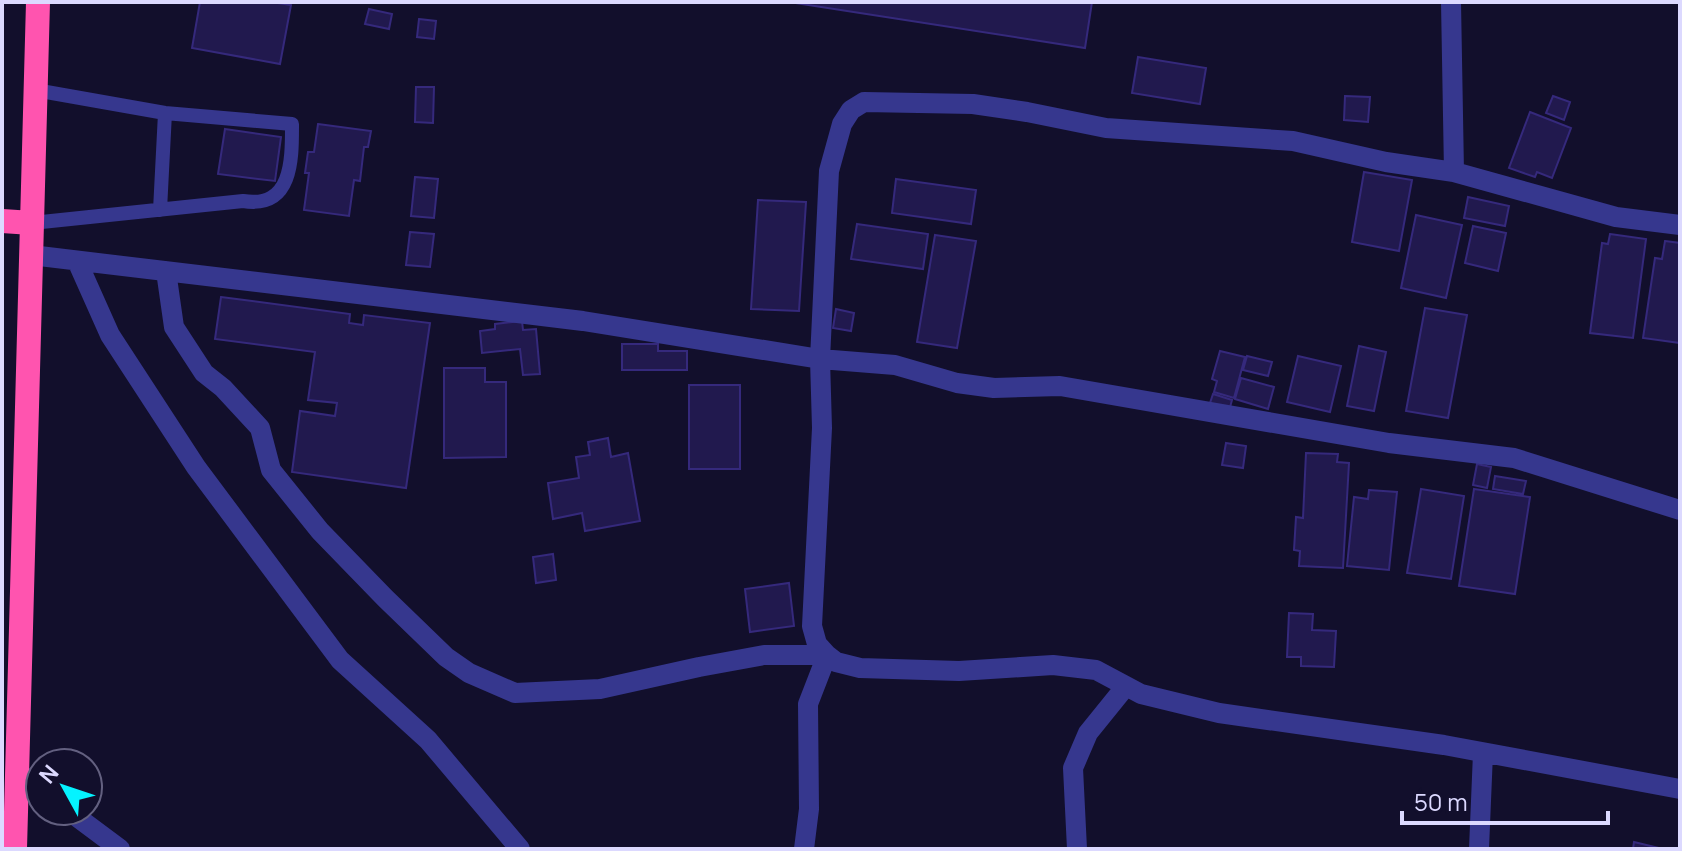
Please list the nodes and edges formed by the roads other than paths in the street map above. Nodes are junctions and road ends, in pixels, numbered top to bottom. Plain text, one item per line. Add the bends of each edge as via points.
1 (38, 2) edge
2 (1451, 2) edge
3 (35, 90) junction
4 (165, 113) junction
5 (1454, 172) junction
6 (160, 210) junction
7 (2, 221) edge
8 (32, 223) junction
9 (1680, 225) edge
10 (31, 255) junction
11 (77, 261) junction
12 (166, 271) junction
13 (820, 359) junction
14 (1680, 510) edge
15 (827, 655) junction
16 (1126, 686) junction
17 (1483, 753) junction
18 (18, 772) junction
19 (24, 777) edge
20 (1680, 789) edge
21 (90, 827) edge
22 (15, 849) edge
23 (120, 849) edge
24 (520, 849) edge
25 (804, 849) edge
26 (1077, 849) edge
27 (1479, 849) edge

1 - 3 highway
2 - 5 street
3 - 4 lane
3 - 8 highway
4 - 6 lane
4 - 6 lane via 292,124 291,162 278,193 258,204
5 - 9 street via 1616,217
5 - 13 street via 1293,141 1106,128 973,104 864,102 842,124 829,171
6 - 8 lane
7 - 8 highway
8 - 10 highway
10 - 11 street
10 - 18 highway
11 - 12 street
11 - 24 street via 110,335 179,442 340,660 428,740
12 - 13 street via 583,321
12 - 15 street via 174,327 204,373 260,428 271,470 385,598 469,673 515,693 600,689 764,655
13 - 14 street via 895,365 994,388 1060,386 1328,433 1514,458
13 - 15 street via 822,428 812,626
15 - 16 street via 860,668 959,671 1053,665 1096,670
15 - 25 street via 808,704
16 - 17 street via 1219,713
16 - 26 street via 1088,733 1073,768
17 - 20 street
17 - 27 street
18 - 19 street
18 - 22 highway
21 - 23 street

